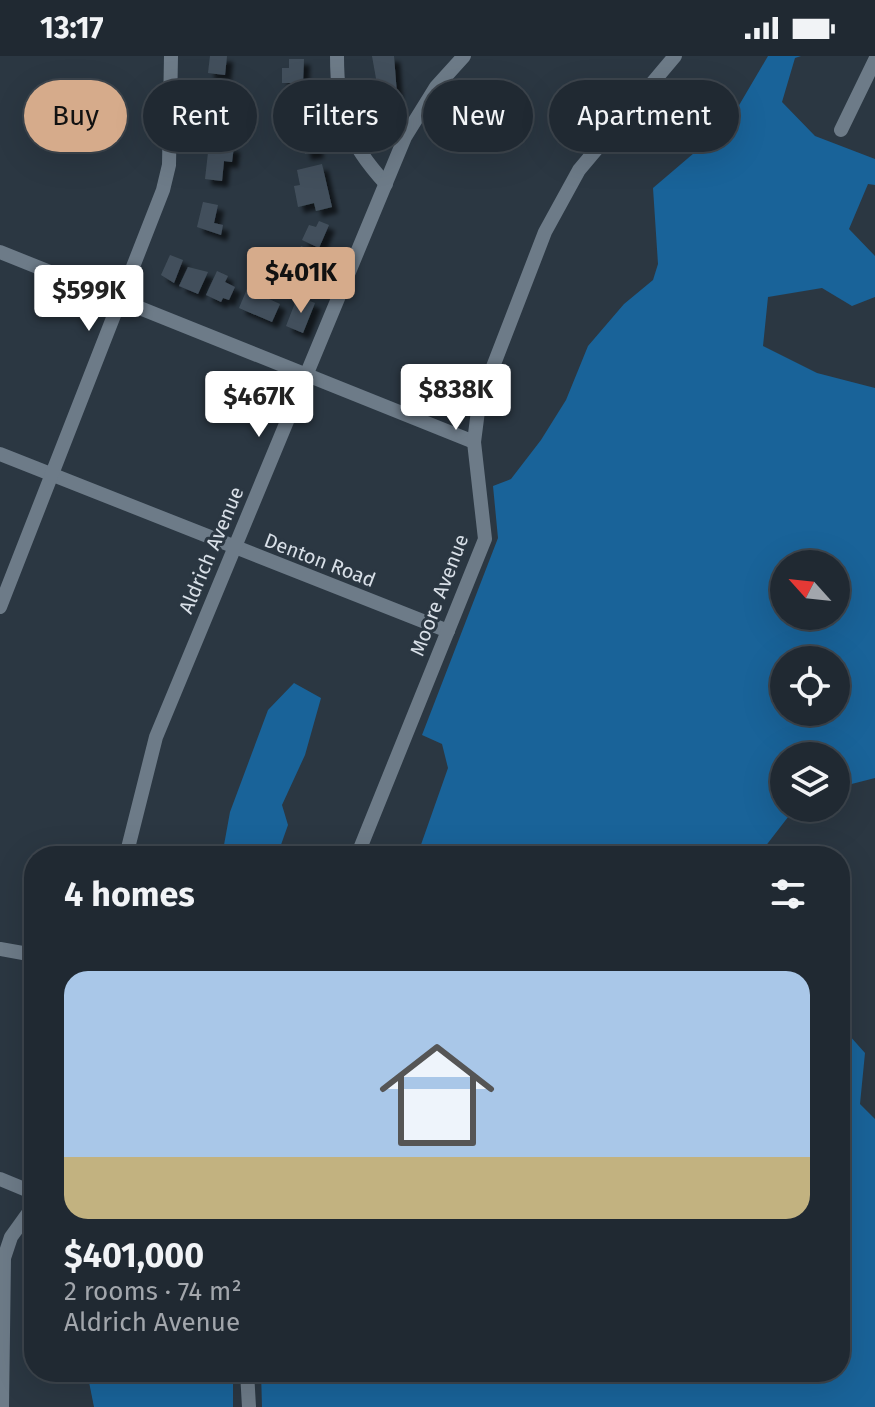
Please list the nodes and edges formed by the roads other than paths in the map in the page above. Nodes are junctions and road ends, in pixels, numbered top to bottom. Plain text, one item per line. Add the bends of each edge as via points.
1 (171, 56) edge
2 (337, 56) edge
3 (464, 56) edge
4 (675, 56) edge
5 (875, 60) edge
6 (841, 130) dead end
7 (386, 184) junction
8 (0, 252) edge
9 (123, 301) junction
10 (307, 375) junction
11 (474, 442) junction
12 (0, 454) edge
13 (50, 474) junction
14 (234, 548) junction
15 (0, 607) edge
16 (448, 631) junction
17 (129, 846) edge
18 (361, 846) edge
19 (0, 949) edge
20 (24, 953) edge
21 (0, 1179) edge
22 (24, 1189) edge
23 (24, 1219) edge
24 (248, 1382) edge
25 (2, 1407) edge
26 (249, 1407) edge

1 - 9 street via 169,165
2 - 7 street via 339,100 348,132 357,152
3 - 7 street, Aldrich Avenue via 424,105
4 - 11 street, Moore Avenue via 579,170 556,207 479,403
5 - 6 street
7 - 10 street, Aldrich Avenue
8 - 9 street
9 - 10 street
9 - 13 street
10 - 11 street
10 - 14 street, Aldrich Avenue
11 - 16 street, Moore Avenue via 485,539
12 - 13 street, Denton Road
13 - 14 street, Denton Road
13 - 15 street
14 - 16 street, Denton Road
14 - 17 street, Aldrich Avenue via 156,737
16 - 18 street, Moore Avenue
19 - 20 street
21 - 22 street
23 - 25 street via 4,1258
24 - 26 street

